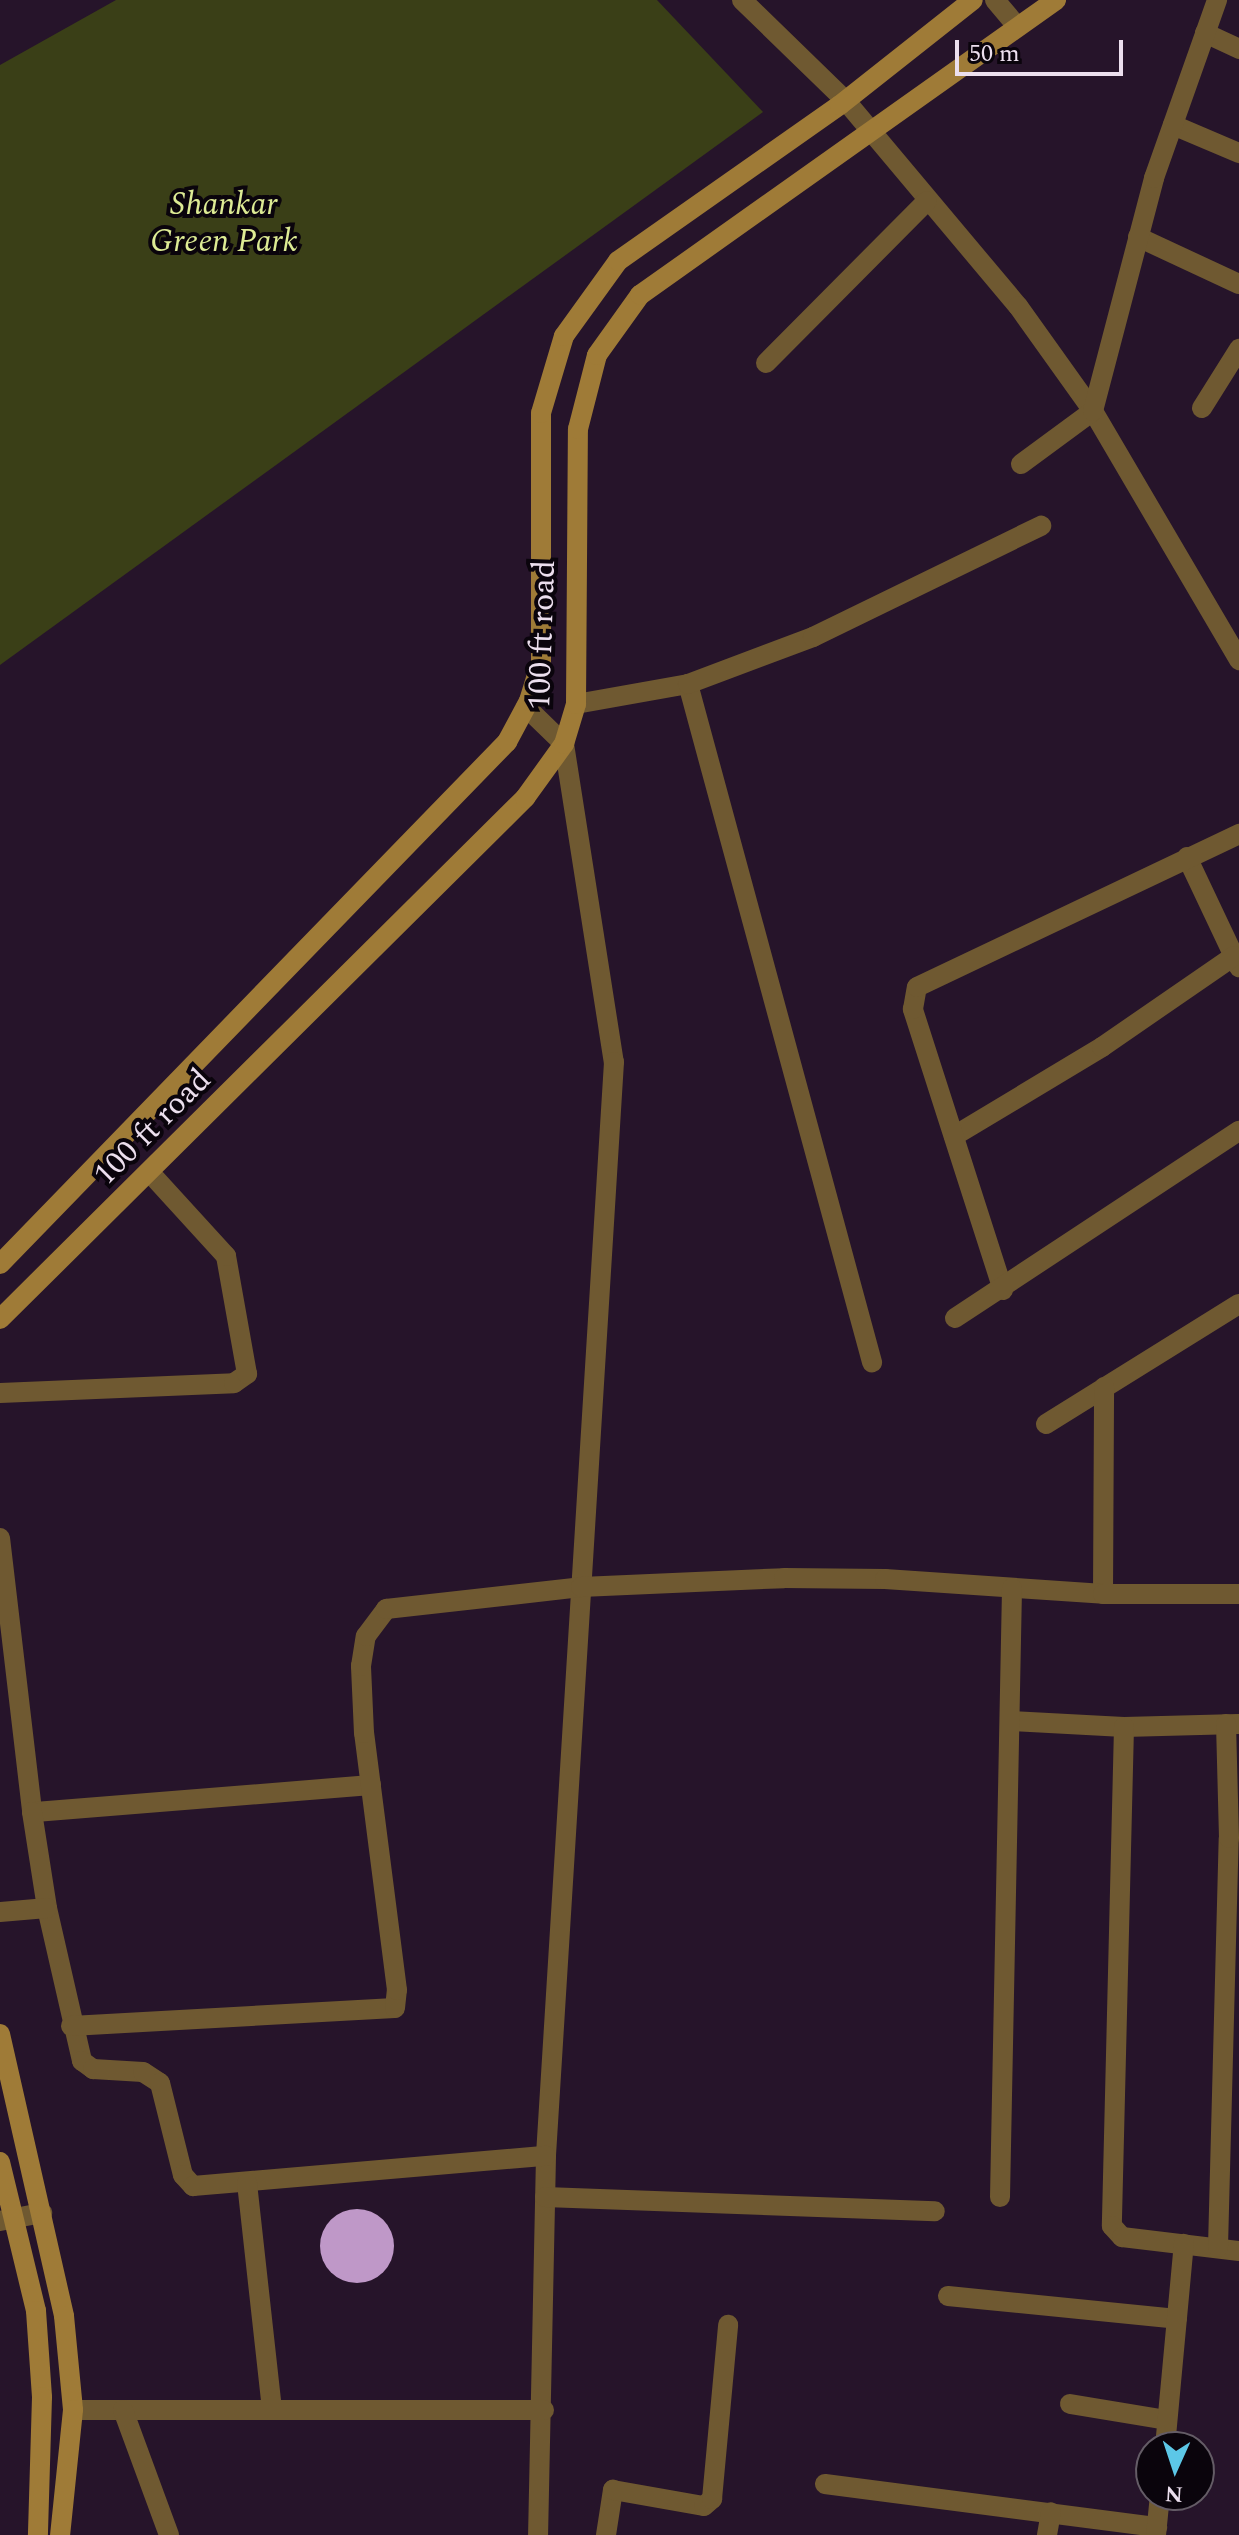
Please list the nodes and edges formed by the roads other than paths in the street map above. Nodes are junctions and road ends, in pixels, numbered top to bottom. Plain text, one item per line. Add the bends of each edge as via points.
1 (742, 0) edge
2 (973, 0) edge
3 (995, 0) edge
4 (1056, 0) edge
5 (1217, 0) edge
6 (1018, 27) junction
7 (1205, 33) junction
8 (1239, 49) edge
9 (845, 100) junction
10 (1173, 125) junction
11 (870, 134) junction
12 (1239, 153) edge
13 (927, 201) junction
14 (1138, 237) junction
15 (1239, 284) edge
16 (1239, 349) edge
17 (766, 363) dead end
18 (1202, 408) dead end
19 (1093, 411) junction
20 (1021, 464) dead end
21 (1041, 526) dead end
22 (1239, 660) edge
23 (688, 684) junction
24 (576, 704) junction
25 (526, 707) junction
26 (564, 744) junction
27 (1239, 834) edge
28 (1187, 857) junction
29 (1236, 962) edge
30 (1239, 1131) edge
31 (954, 1136) junction
32 (151, 1174) junction
33 (0, 1264) edge
34 (1003, 1290) junction
35 (0, 1291) edge
36 (1239, 1304) edge
37 (3, 1316) edge
38 (955, 1318) dead end
39 (872, 1362) dead end
40 (1104, 1387) junction
41 (0, 1393) edge
42 (1046, 1424) dead end
43 (0, 1538) edge
44 (581, 1587) junction
45 (1012, 1588) junction
46 (1103, 1594) junction
47 (1239, 1594) edge
48 (1010, 1721) junction
49 (1232, 1724) edge
50 (1124, 1727) junction
51 (371, 1785) junction
52 (32, 1812) junction
53 (1234, 1838) edge
54 (47, 1908) junction
55 (0, 1912) edge
56 (71, 2026) junction
57 (0, 2034) edge
58 (546, 2156) junction
59 (33, 2174) junction
60 (2, 2175) edge
61 (247, 2183) junction
62 (545, 2197) junction
63 (1000, 2197) dead end
64 (935, 2211) dead end
65 (42, 2213) junction
66 (7, 2219) edge
67 (1184, 2244) junction
68 (1218, 2247) junction
69 (1239, 2251) edge
70 (948, 2296) dead end
71 (1177, 2319) junction
72 (728, 2325) dead end
73 (1070, 2404) dead end
74 (73, 2410) junction
75 (123, 2410) junction
76 (272, 2410) junction
77 (544, 2410) junction
78 (1167, 2420) junction
79 (1166, 2431) edge
80 (825, 2484) dead end
81 (1158, 2511) edge
82 (1051, 2512) junction
83 (1156, 2531) edge
84 (38, 2535) edge
85 (60, 2535) edge
86 (169, 2535) edge
87 (538, 2535) edge
88 (606, 2535) edge
89 (1047, 2535) edge

1 - 9 street
2 - 9 main road, 100 ft road
3 - 6 street
4 - 6 main road, 100 ft road
5 - 7 street
6 - 11 main road, 100 ft road
7 - 8 street
7 - 10 street
9 - 11 street
9 - 25 main road, 100 ft road via 618,261 564,336 541,413 541,662
10 - 12 street
10 - 14 street
11 - 13 street
11 - 24 main road, 100 ft road via 640,295 597,355 578,429
13 - 17 street
13 - 19 street via 1018,306
14 - 15 street
14 - 19 street
16 - 18 street
19 - 20 street
19 - 22 street
21 - 23 street via 813,637
23 - 24 street
23 - 39 street
24 - 26 main road, 100 ft road
25 - 26 street
25 - 33 main road, 100 ft road via 507,742 476,775
26 - 32 main road, 100 ft road via 525,798
26 - 44 street via 614,1062
27 - 28 street
28 - 29 street
28 - 31 street via 917,987 913,1009
29 - 31 street
30 - 34 street
31 - 34 street
32 - 37 main road, 100 ft road
32 - 41 street via 226,1256 247,1374 234,1383
34 - 38 street
35 - 37 main road
36 - 40 street
40 - 42 street
40 - 46 street
43 - 52 street
44 - 45 street via 784,1578
44 - 51 street via 414,1603 380,1615 366,1636 361,1666
44 - 58 street
45 - 46 street
45 - 48 street
46 - 47 street
48 - 50 street
48 - 63 street
49 - 50 street
49 - 53 street
50 - 67 street via 1112,2226 1122,2237
51 - 52 street
51 - 56 street via 395,2008
52 - 54 street
53 - 68 street
54 - 55 street
54 - 56 street
56 - 61 street via 87,2068 143,2072 160,2083 186,2181 202,2187
57 - 59 main road
58 - 61 street
58 - 62 street
59 - 60 street
59 - 65 main road
60 - 66 main road
61 - 76 street
62 - 64 street
62 - 77 street
65 - 66 street
65 - 74 main road via 64,2316
66 - 84 main road via 36,2311 42,2397
67 - 68 street
67 - 71 street
68 - 69 street
70 - 71 street
71 - 78 street
72 - 88 street via 709,2504 613,2490
73 - 78 street
74 - 75 street
74 - 85 main road
75 - 76 street
75 - 86 street
76 - 77 street
77 - 87 street
78 - 79 street
80 - 82 street
81 - 83 street
82 - 83 street
82 - 89 street

